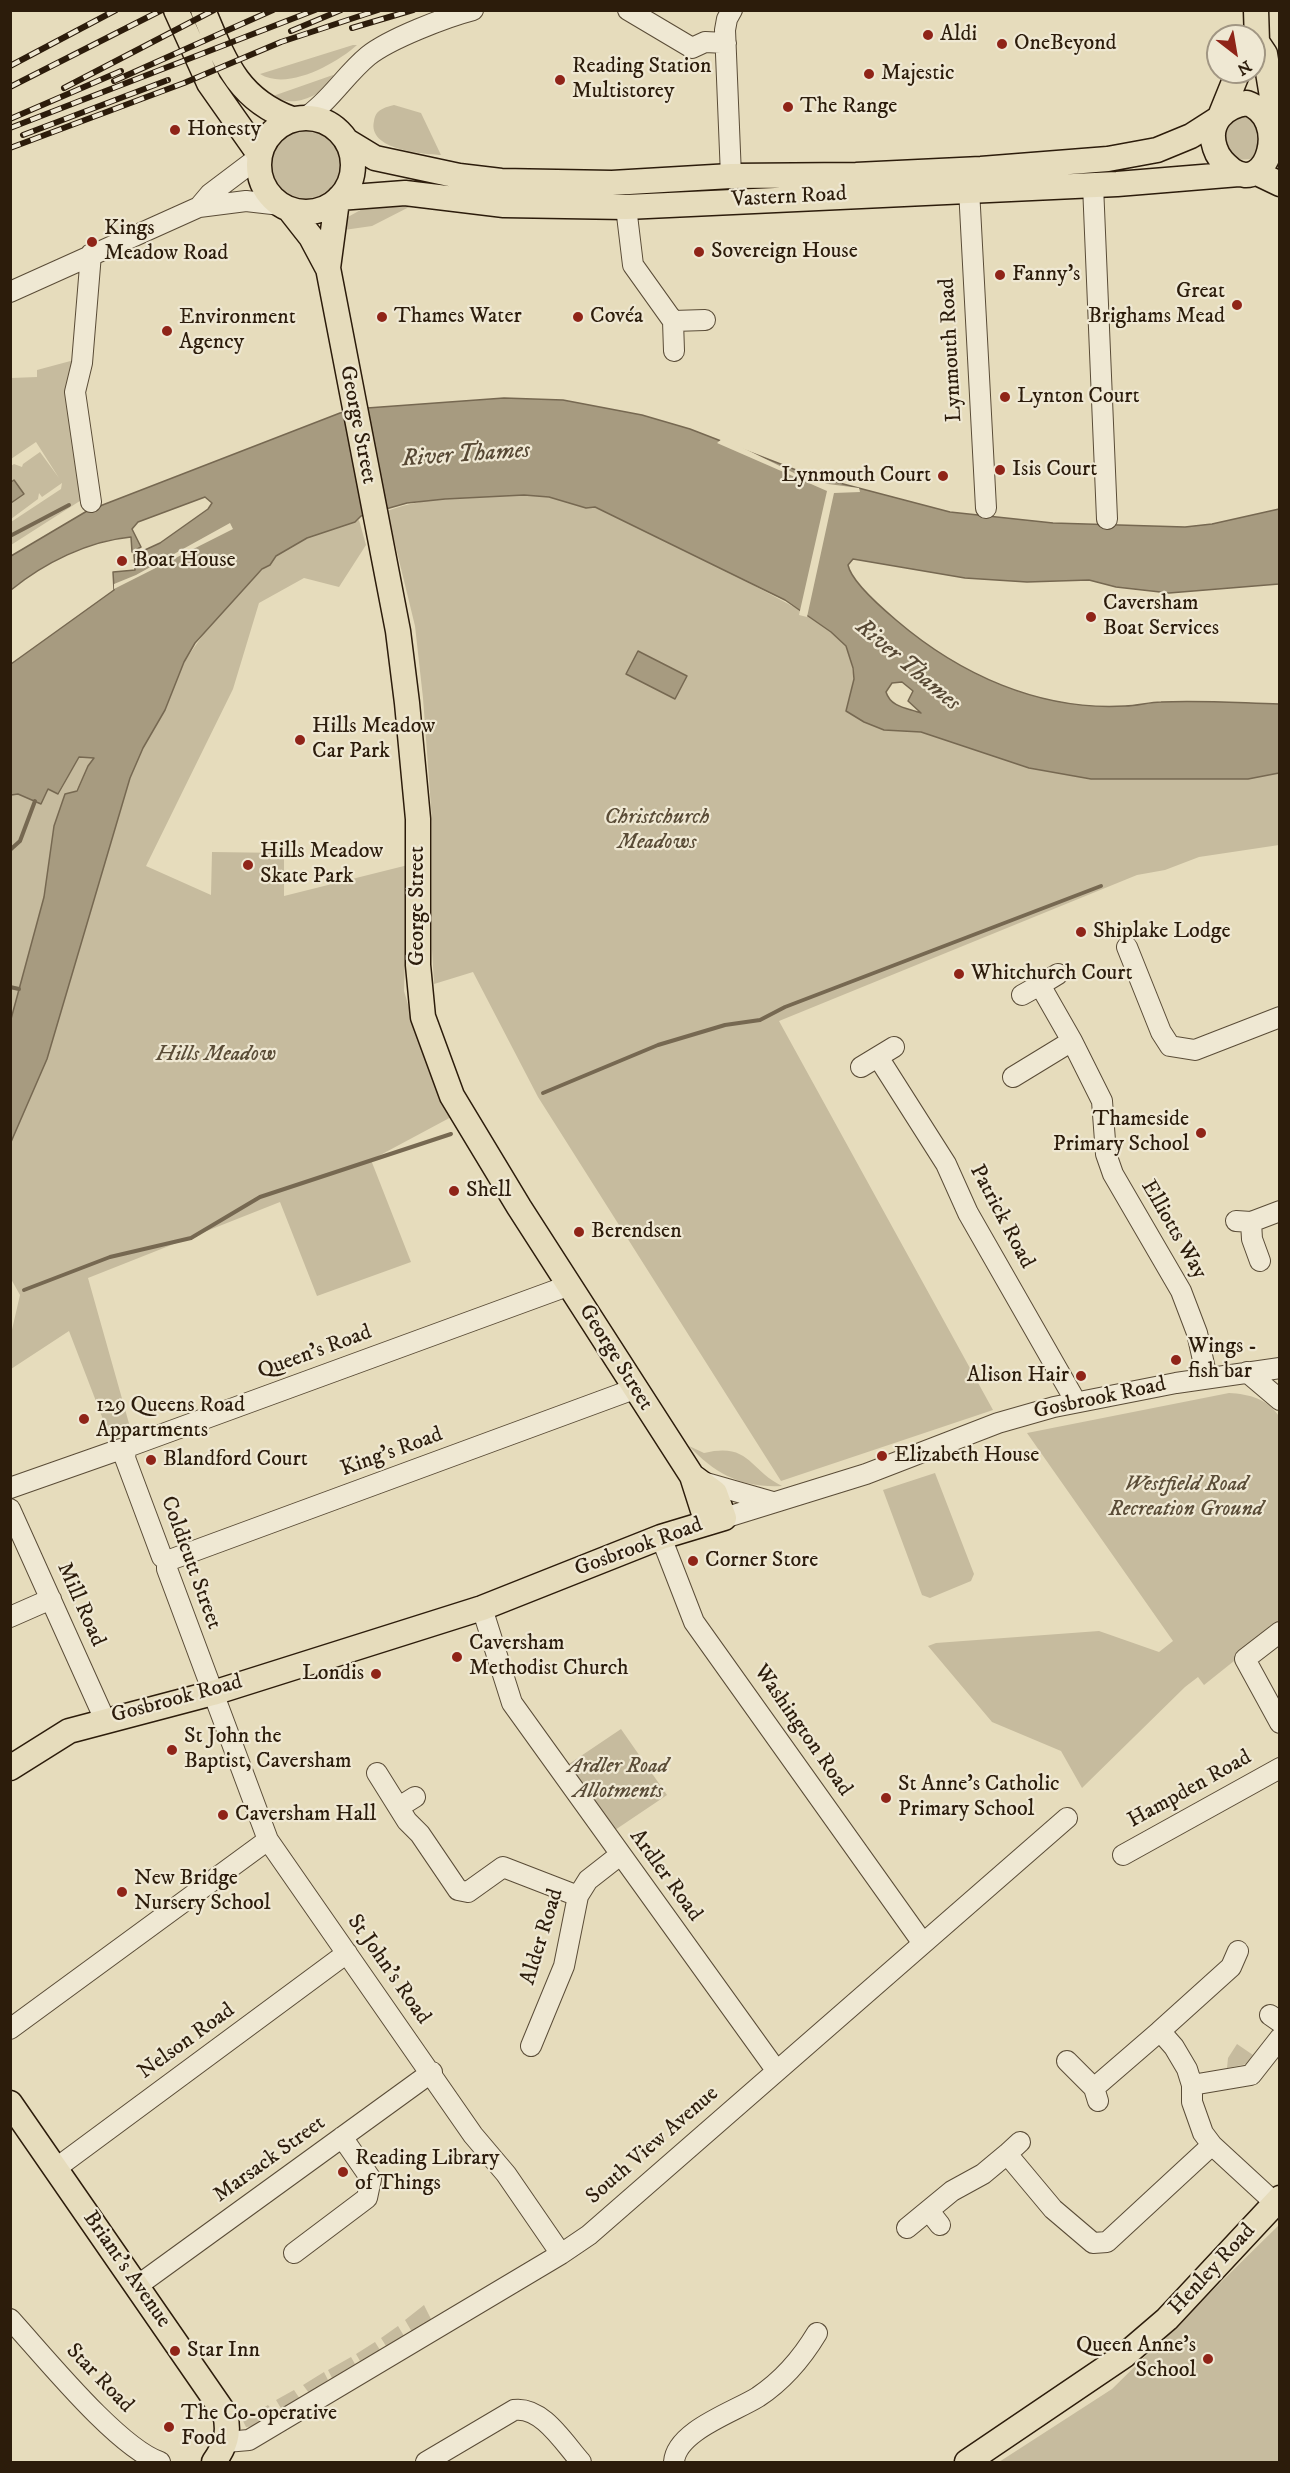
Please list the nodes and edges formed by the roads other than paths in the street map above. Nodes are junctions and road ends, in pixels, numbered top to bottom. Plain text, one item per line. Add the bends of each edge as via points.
1 (177, 10) edge
2 (203, 10) edge
3 (473, 10) edge
4 (628, 10) edge
5 (732, 10) edge
6 (726, 43) junction
7 (1266, 59) edge
8 (1233, 84) edge
9 (1218, 117) junction
10 (299, 118) junction
11 (1278, 125) edge
12 (347, 141) junction
13 (259, 156) junction
14 (1248, 174) junction
15 (731, 176) junction
16 (1280, 184) edge
17 (1093, 185) junction
18 (969, 189) junction
19 (338, 199) junction
20 (199, 207) junction
21 (285, 207) junction
22 (626, 207) junction
23 (91, 254) junction
24 (328, 268) junction
25 (10, 292) edge
26 (705, 320) dead end
27 (673, 321) junction
28 (674, 351) dead end
29 (91, 502) dead end
30 (986, 508) dead end
31 (1107, 519) dead end
32 (1136, 953) dead end
33 (1058, 975) dead end
34 (1040, 985) junction
35 (1022, 995) dead end
36 (1280, 1017) edge
37 (1072, 1041) junction
38 (861, 1067) dead end
39 (1013, 1077) dead end
40 (1280, 1210) edge
41 (1260, 1261) dead end
42 (570, 1286) junction
43 (1247, 1372) junction
44 (1277, 1374) edge
45 (1207, 1378) junction
46 (634, 1389) junction
47 (1280, 1400) edge
48 (1076, 1402) junction
49 (126, 1450) junction
50 (698, 1479) junction
51 (10, 1488) edge
52 (774, 1502) junction
53 (10, 1509) edge
54 (716, 1520) junction
55 (661, 1537) junction
56 (167, 1561) junction
57 (51, 1599) junction
58 (482, 1608) junction
59 (10, 1617) edge
60 (1280, 1632) edge
61 (213, 1693) junction
62 (105, 1720) junction
63 (1280, 1723) edge
64 (10, 1768) edge
65 (1280, 1768) edge
66 (377, 1773) dead end
67 (1067, 1818) dead end
68 (268, 1840) junction
69 (620, 1855) junction
70 (1123, 1855) dead end
71 (578, 1896) junction
72 (922, 1942) junction
73 (347, 1953) junction
74 (1237, 1965) dead end
75 (10, 2029) edge
76 (1160, 2031) junction
77 (1280, 2038) edge
78 (531, 2046) dead end
79 (1067, 2061) dead end
80 (776, 2070) junction
81 (432, 2072) junction
82 (1192, 2085) junction
83 (10, 2103) edge
84 (342, 2137) junction
85 (1212, 2145) junction
86 (55, 2169) junction
87 (1277, 2200) edge
88 (907, 2228) dead end
89 (294, 2253) dead end
90 (561, 2254) junction
91 (137, 2286) junction
92 (10, 2319) edge
93 (816, 2345) dead end
94 (226, 2442) junction
95 (160, 2463) edge
96 (214, 2463) edge
97 (426, 2463) edge
98 (581, 2463) edge
99 (662, 2463) edge
100 (668, 2463) edge
101 (674, 2463) edge
102 (967, 2463) edge

1 - 13 main road via 209,83
2 - 10 main road via 225,62 244,90 274,113
3 - 10 street via 375,51 323,106
4 - 6 street via 692,48 705,42
5 - 6 street via 727,19
6 - 15 street
7 - 11 main road
8 - 9 main road
9 - 11 main road via 1238,104 1247,104 1260,108
9 - 14 main road via 1213,130 1215,147 1226,165
9 - 15 main road, Vastern Road via 1183,140 1157,150 1108,159 924,172
10 - 12 main road via 330,124
10 - 13 main road via 275,129
11 - 14 main road via 1276,150 1267,165
12 - 15 main road, Vastern Road via 389,162 501,181 612,183
12 - 19 main road via 353,168
13 - 20 street
13 - 21 main road via 262,183 273,199
14 - 16 main road
14 - 17 main road, Vastern Road
17 - 18 main road, Vastern Road
17 - 31 street
18 - 22 main road, Vastern Road
18 - 30 street, Lynmouth Road
19 - 21 main road via 309,212
19 - 22 main road, Vastern Road via 405,193 504,205
19 - 24 main road, George Street
20 - 21 street via 246,201
20 - 23 street
21 - 24 main road, George Street via 311,237
22 - 27 street via 633,265
23 - 25 street
23 - 29 street via 82,363 75,392
24 - 42 main road, George Street via 398,631 418,819 418,965 423,1017 452,1096
26 - 27 street
27 - 28 street
32 - 36 street via 1161,1032 1170,1046 1195,1050
33 - 34 street
34 - 35 street
34 - 37 street, Elliotts Way
37 - 39 street via 1029,1057
37 - 45 street, Elliotts Way via 1102,1101 1106,1154 1113,1174 1181,1291 1197,1333
38 - 48 street, Patrick Road via 886,1052 968,1213
40 - 41 street via 1243,1221
42 - 46 main road, George Street
42 - 49 street, Queen's Road
43 - 44 street, Gosbrook Road
43 - 45 street, Gosbrook Road
43 - 47 street
45 - 48 street, Gosbrook Road
46 - 50 main road, George Street
46 - 56 street, King's Road
48 - 52 street, Gosbrook Road via 998,1423 876,1471
49 - 51 street, Queen's Road
49 - 56 street, Coldicutt Street via 125,1458 162,1557
50 - 52 street
50 - 54 main road, George Street
52 - 54 street, Gosbrook Road
53 - 57 street, Mill Road
54 - 55 main road, Gosbrook Road
55 - 58 main road, Gosbrook Road
55 - 72 street, Washington Road via 694,1622
56 - 61 street, Coldicutt Street
57 - 59 street
57 - 62 street, Mill Road
58 - 61 main road, Gosbrook Road
58 - 69 street, Ardler Road via 512,1703
60 - 63 street via 1245,1659
61 - 62 main road, Gosbrook Road
61 - 68 street, St John's Road
62 - 64 main road, Gosbrook Road via 69,1731
65 - 70 street, Hampden Road
66 - 71 street via 407,1802 458,1890 468,1892 503,1867
67 - 72 street, South View Avenue
68 - 73 street, St John's Road
68 - 75 street
69 - 71 street, Alder Road via 588,1880
69 - 80 street, Ardler Road
71 - 78 street, Alder Road via 564,1966
72 - 80 street, South View Avenue
73 - 81 street, St John's Road
73 - 86 street, Nelson Road
74 - 76 street
76 - 79 street via 1096,2094
76 - 82 street via 1174,2047
77 - 82 street via 1251,2075
80 - 90 street, South View Avenue via 589,2235
81 - 84 street, Marsack Street
81 - 90 street, St John's Road
82 - 85 street via 1192,2102 1203,2133
83 - 86 main road, Briant's Avenue
84 - 89 street via 371,2180 367,2198
84 - 91 street, Marsack Street
85 - 87 street
85 - 88 street via 1107,2242 1093,2244 1053,2209 1013,2148 983,2174 952,2191 934,2218
86 - 91 main road, Briant's Avenue
87 - 102 main road, Henley Road via 1167,2319 1125,2355
90 - 94 street, South View Avenue via 249,2440
91 - 94 main road, Briant's Avenue via 225,2414
92 - 95 street, Star Road via 96,2412 136,2448
93 - 101 street via 758,2397 706,2425 678,2447
94 - 96 main road
97 - 98 street via 514,2410 525,2408 540,2417
99 - 100 street

